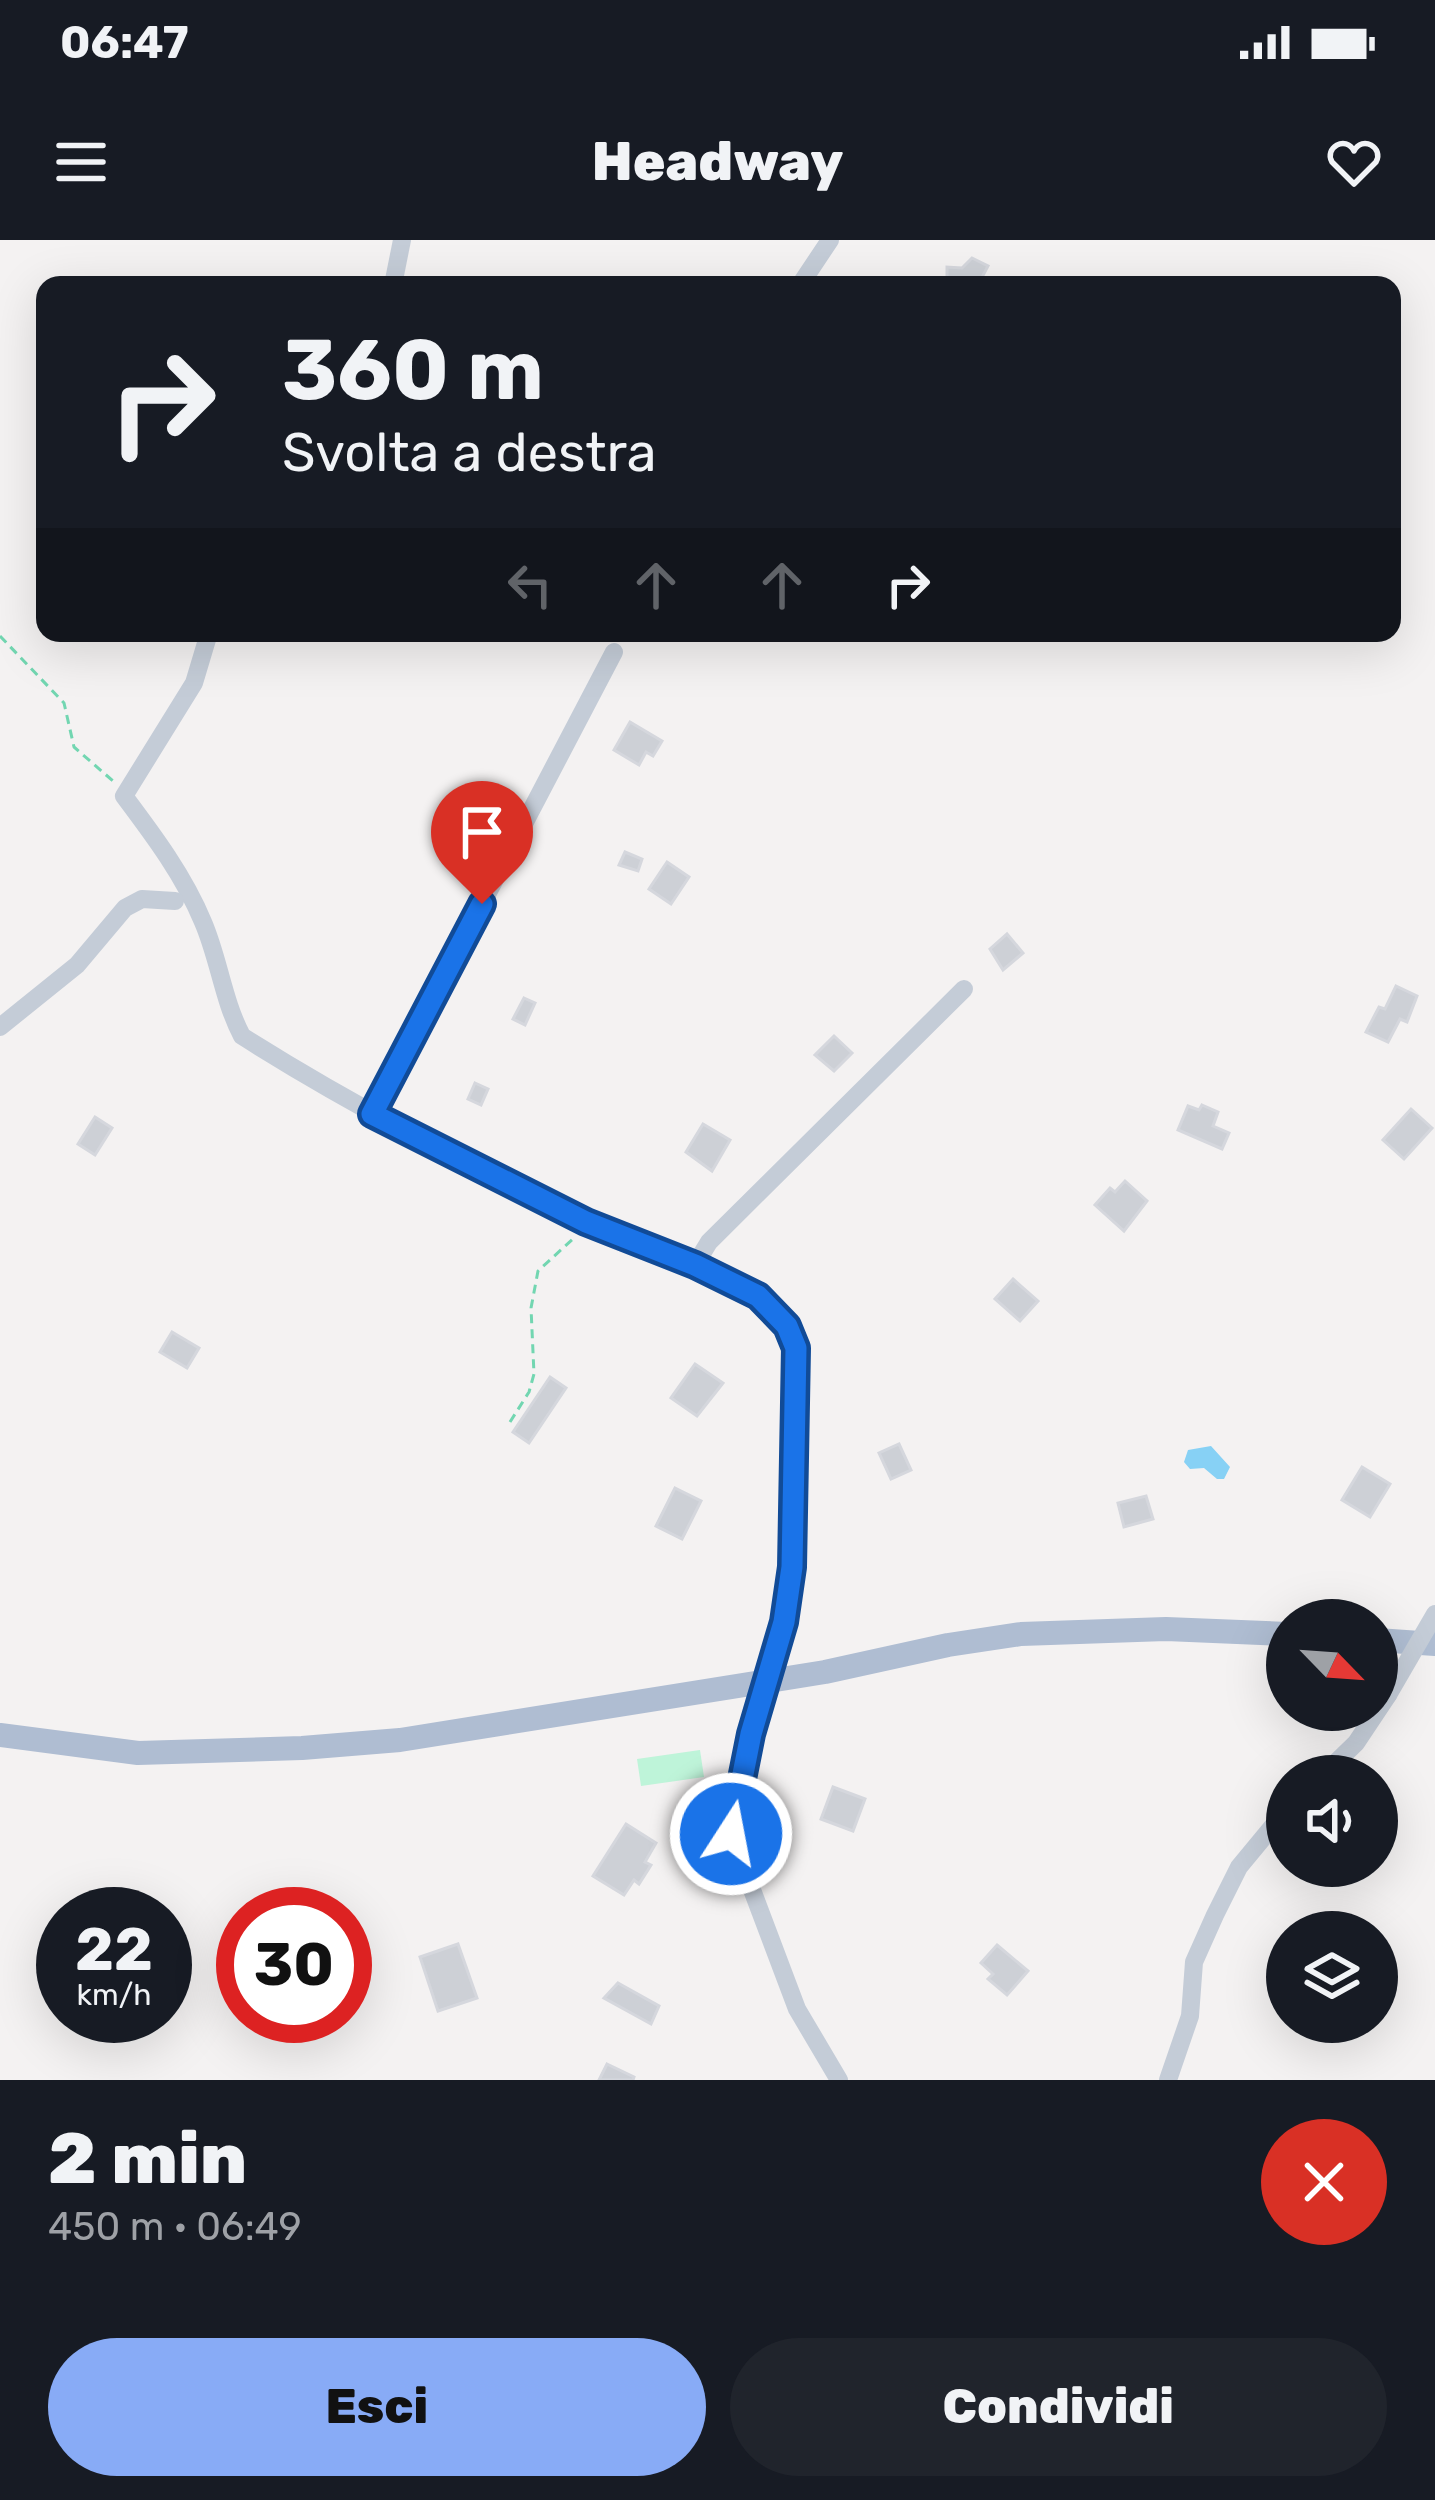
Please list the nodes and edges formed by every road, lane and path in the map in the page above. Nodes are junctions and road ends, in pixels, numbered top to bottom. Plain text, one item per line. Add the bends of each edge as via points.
1 (402, 240) edge
2 (830, 240) edge
3 (395, 276) edge
4 (806, 276) edge
5 (0, 637) edge
6 (205, 642) edge
7 (614, 652) dead end
8 (124, 796) junction
9 (176, 901) dead end
10 (964, 989) dead end
11 (0, 1028) edge
12 (372, 1114) junction
13 (586, 1222) junction
14 (695, 1265) junction
15 (510, 1422) dead end
16 (1435, 1614) edge
17 (1266, 1633) edge
18 (1398, 1641) edge
19 (1435, 1644) edge
20 (0, 1735) edge
21 (1344, 1755) edge
22 (1266, 1835) edge
23 (839, 2080) edge
24 (1168, 2080) edge

1 - 3 street
2 - 4 street
5 - 8 path via 48,682 64,703 74,746
6 - 8 street via 194,683
7 - 12 street
8 - 12 street via 192,897 242,1036
9 - 11 street via 142,899 125,908 77,965
10 - 14 street
12 - 13 street
13 - 14 street
13 - 15 path via 538,1271 535,1374
14 - 23 street, bridge via 758,1296 796,1348 792,1567 731,1834 797,2009
16 - 21 street, bridge
17 - 20 main road via 1021,1634 400,1740 302,1748 138,1753
18 - 19 main road
22 - 24 street via 1240,1867 1194,1962 1190,2017

